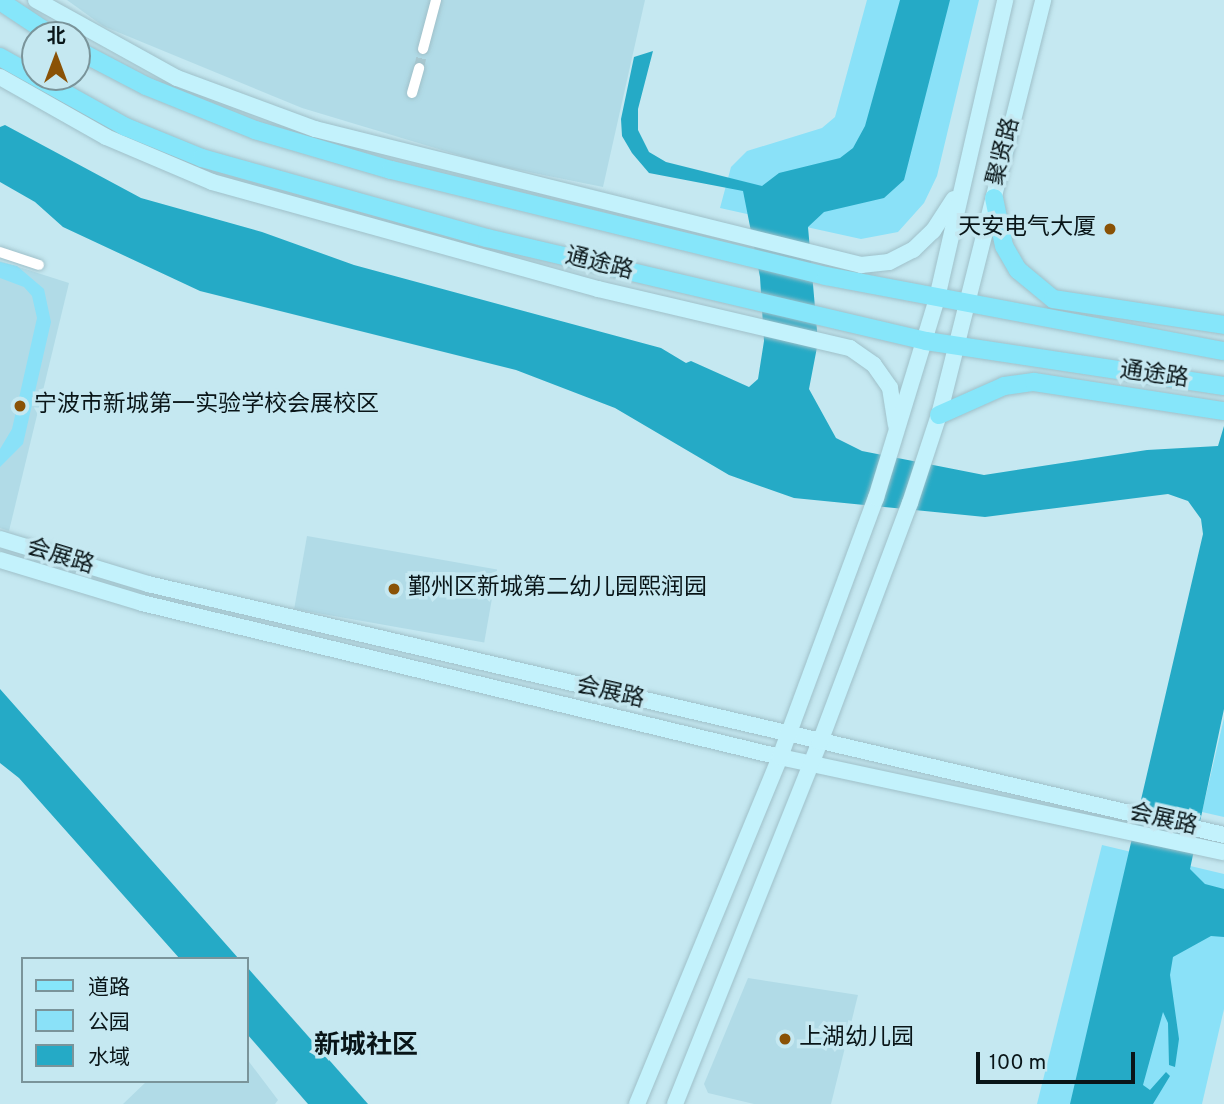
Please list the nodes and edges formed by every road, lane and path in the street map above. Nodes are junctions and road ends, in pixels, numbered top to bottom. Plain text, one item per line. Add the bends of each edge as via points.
1 (36, 0) edge
2 (436, 0) edge
3 (1005, 0) edge
4 (1043, 0) edge
5 (0, 1) edge
6 (30, 21) edge
7 (424, 49) tunnel mouth
8 (0, 57) edge
9 (91, 57) edge
10 (419, 68) tunnel mouth
11 (0, 77) edge
12 (412, 93) dead end
13 (963, 183) junction
14 (994, 198) junction
15 (0, 252) edge
16 (39, 265) dead end
17 (937, 298) junction
18 (967, 304) junction
19 (1224, 325) edge
20 (926, 341) junction
21 (957, 346) junction
22 (1224, 351) edge
23 (1224, 386) edge
24 (1223, 411) edge
25 (939, 415) junction
26 (897, 432) junction
27 (0, 539) edge
28 (0, 560) edge
29 (787, 736) junction
30 (820, 742) junction
31 (780, 757) junction
32 (812, 761) junction
33 (1128, 821) junction
34 (1212, 838) edge
35 (1224, 852) edge
36 (680, 1103) edge
37 (637, 1104) edge

1 - 13 main road via 177,78 314,129 861,265 889,262 933,231
2 - 7 street
3 - 13 main road, 聚贤路
4 - 14 main road, 聚贤路
5 - 6 main road
8 - 20 main road, 通途路 via 126,127 202,158 488,237
9 - 17 main road, 通途路 via 146,86 327,153 743,257
10 - 12 street
11 - 26 main road via 106,137 247,192 598,289 850,348 874,365 890,388
13 - 17 main road, 聚贤路
14 - 18 main road, 聚贤路
14 - 19 main road via 1004,246 1018,270 1053,299
15 - 16 street
17 - 18 main road, 通途路
17 - 20 main road, 聚贤路
18 - 21 main road, 聚贤路
18 - 22 main road, 通途路
20 - 21 main road, 通途路
20 - 26 main road, 聚贤路
21 - 23 main road, 通途路
21 - 25 main road, 聚贤路
24 - 25 main road via 1034,382 1004,386
25 - 30 main road, 聚贤路
26 - 29 main road, 聚贤路
27 - 29 main road, 会展路 via 149,584
28 - 31 main road, 会展路 via 142,603
29 - 30 main road, 会展路
29 - 31 main road, 聚贤路
30 - 32 main road, 聚贤路
30 - 33 main road, 会展路
31 - 32 main road, 会展路
31 - 37 main road, 聚贤路
32 - 33 main road, 会展路
32 - 36 main road, 聚贤路
33 - 34 main road, 会展路
34 - 35 main road, 会展路

